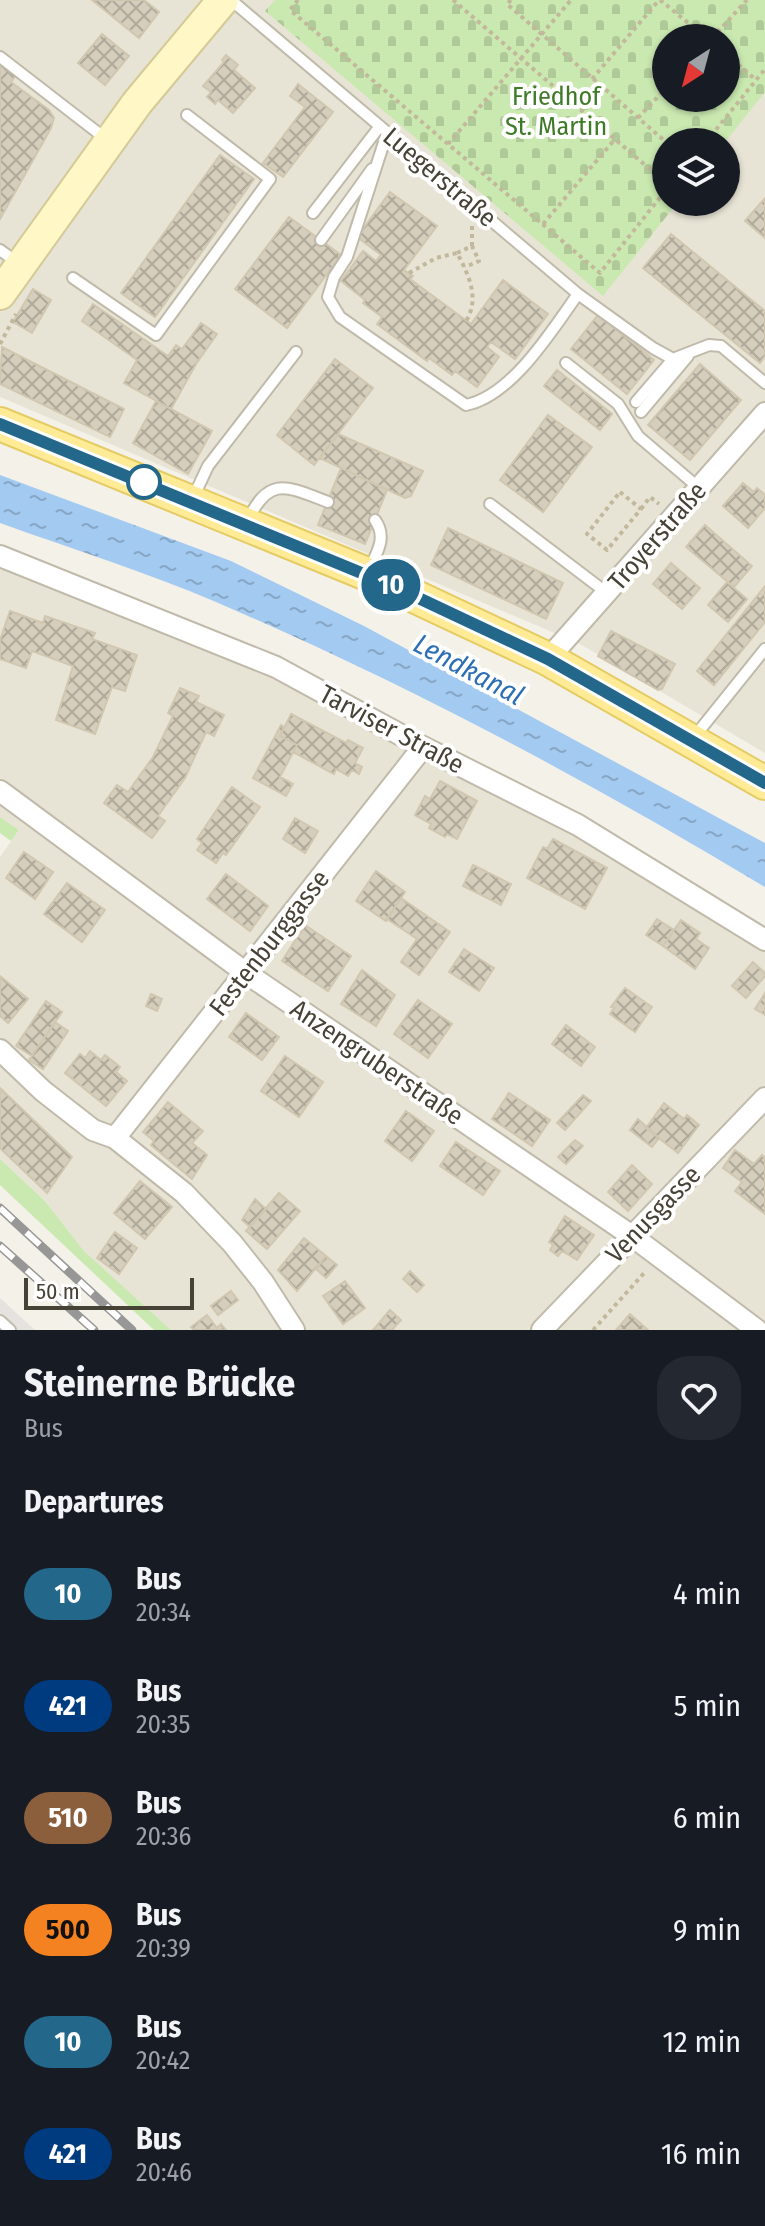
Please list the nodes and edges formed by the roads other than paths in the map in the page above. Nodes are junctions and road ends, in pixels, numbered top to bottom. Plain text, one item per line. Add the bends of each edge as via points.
1 (219, 4) edge
2 (0, 57) edge
3 (187, 115) dead end
4 (384, 129) junction
5 (109, 141) junction
6 (378, 161) junction
7 (313, 213) dead end
8 (321, 240) dead end
9 (10, 257) edge
10 (73, 278) dead end
11 (0, 294) edge
12 (578, 294) junction
13 (296, 352) dead end
14 (691, 353) junction
15 (673, 359) junction
16 (566, 363) dead end
17 (765, 383) edge
18 (765, 413) edge
19 (0, 424) edge
20 (699, 488) junction
21 (192, 502) junction
22 (328, 502) dead end
23 (490, 504) dead end
24 (375, 520) dead end
25 (246, 524) junction
26 (0, 556) edge
27 (367, 574) junction
28 (607, 593) junction
29 (765, 649) edge
30 (548, 659) junction
31 (691, 741) junction
32 (423, 747) junction
33 (765, 783) edge
34 (0, 791) edge
35 (765, 940) edge
36 (246, 973) junction
37 (0, 1050) edge
38 (765, 1098) edge
39 (115, 1138) junction
40 (632, 1236) junction
41 (0, 1321) edge
42 (10, 1330) edge
43 (294, 1330) edge
44 (542, 1330) edge
45 (757, 1330) edge

1 - 4 lane, Luegerstraße
1 - 5 street, Luegerstraße
2 - 5 lane
3 - 10 lane via 270,179 156,335
4 - 6 lane
4 - 7 lane
4 - 12 lane, Luegerstraße
5 - 9 street, Luegerstraße
6 - 8 lane
6 - 12 lane via 347,257 328,297 340,317 466,405 481,402 523,369
9 - 11 street, Luegerstraße
12 - 15 lane, Luegerstraße
13 - 21 lane via 208,466
14 - 15 lane
14 - 15 lane via 638,407
14 - 17 lane via 721,346
16 - 20 lane via 618,404 638,436
18 - 20 street, Troyerstraße
19 - 21 main road
20 - 28 street, Troyerstraße
21 - 25 main road
22 - 25 lane via 290,487 272,488 257,501
23 - 28 lane
24 - 27 lane via 382,541
25 - 27 main road
26 - 32 street, Tarviser Straße via 276,667
27 - 30 main road
28 - 30 street, Troyerstraße
29 - 31 lane
30 - 31 main road
31 - 33 main road
32 - 35 street, Tarviser Straße via 578,825
32 - 36 street, Festenburggasse
34 - 36 street, Anzengruberstraße
36 - 39 street, Festenburggasse
36 - 40 street, Anzengruberstraße
37 - 39 street via 93,1130
38 - 40 street, Venusgasse
39 - 43 street via 209,1218 263,1282
40 - 44 street, Venusgasse
40 - 45 street, Anzengruberstraße
41 - 42 lane

